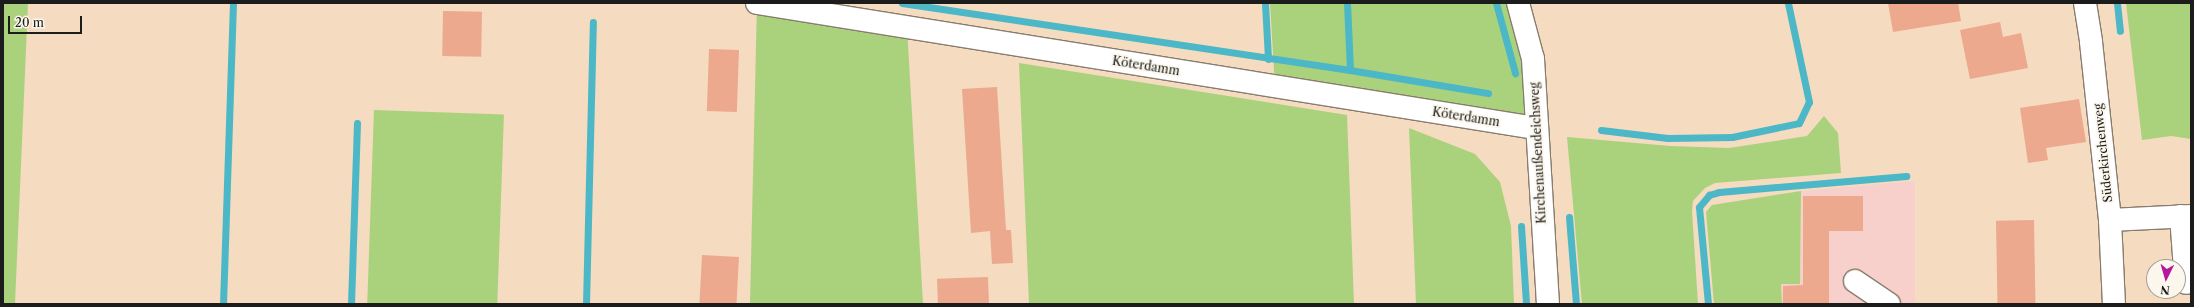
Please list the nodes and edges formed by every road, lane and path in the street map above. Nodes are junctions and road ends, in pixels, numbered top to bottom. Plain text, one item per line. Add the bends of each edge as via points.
1 (757, 3) edge
2 (1518, 3) edge
3 (2085, 3) edge
4 (1536, 128) junction
5 (2186, 216) edge
6 (2110, 220) junction
7 (2186, 259) edge
8 (1855, 282) dead end
9 (1548, 304) edge
10 (1889, 304) edge
11 (2114, 304) edge

1 - 4 street, Köterdamm
2 - 4 street, Kirchenaußendeichsweg via 1533,59
3 - 6 street, Süderkirchenweg
4 - 9 street, Kirchenaußendeichsweg
5 - 6 street
5 - 7 street
6 - 11 street, Süderkirchenweg
8 - 10 street

